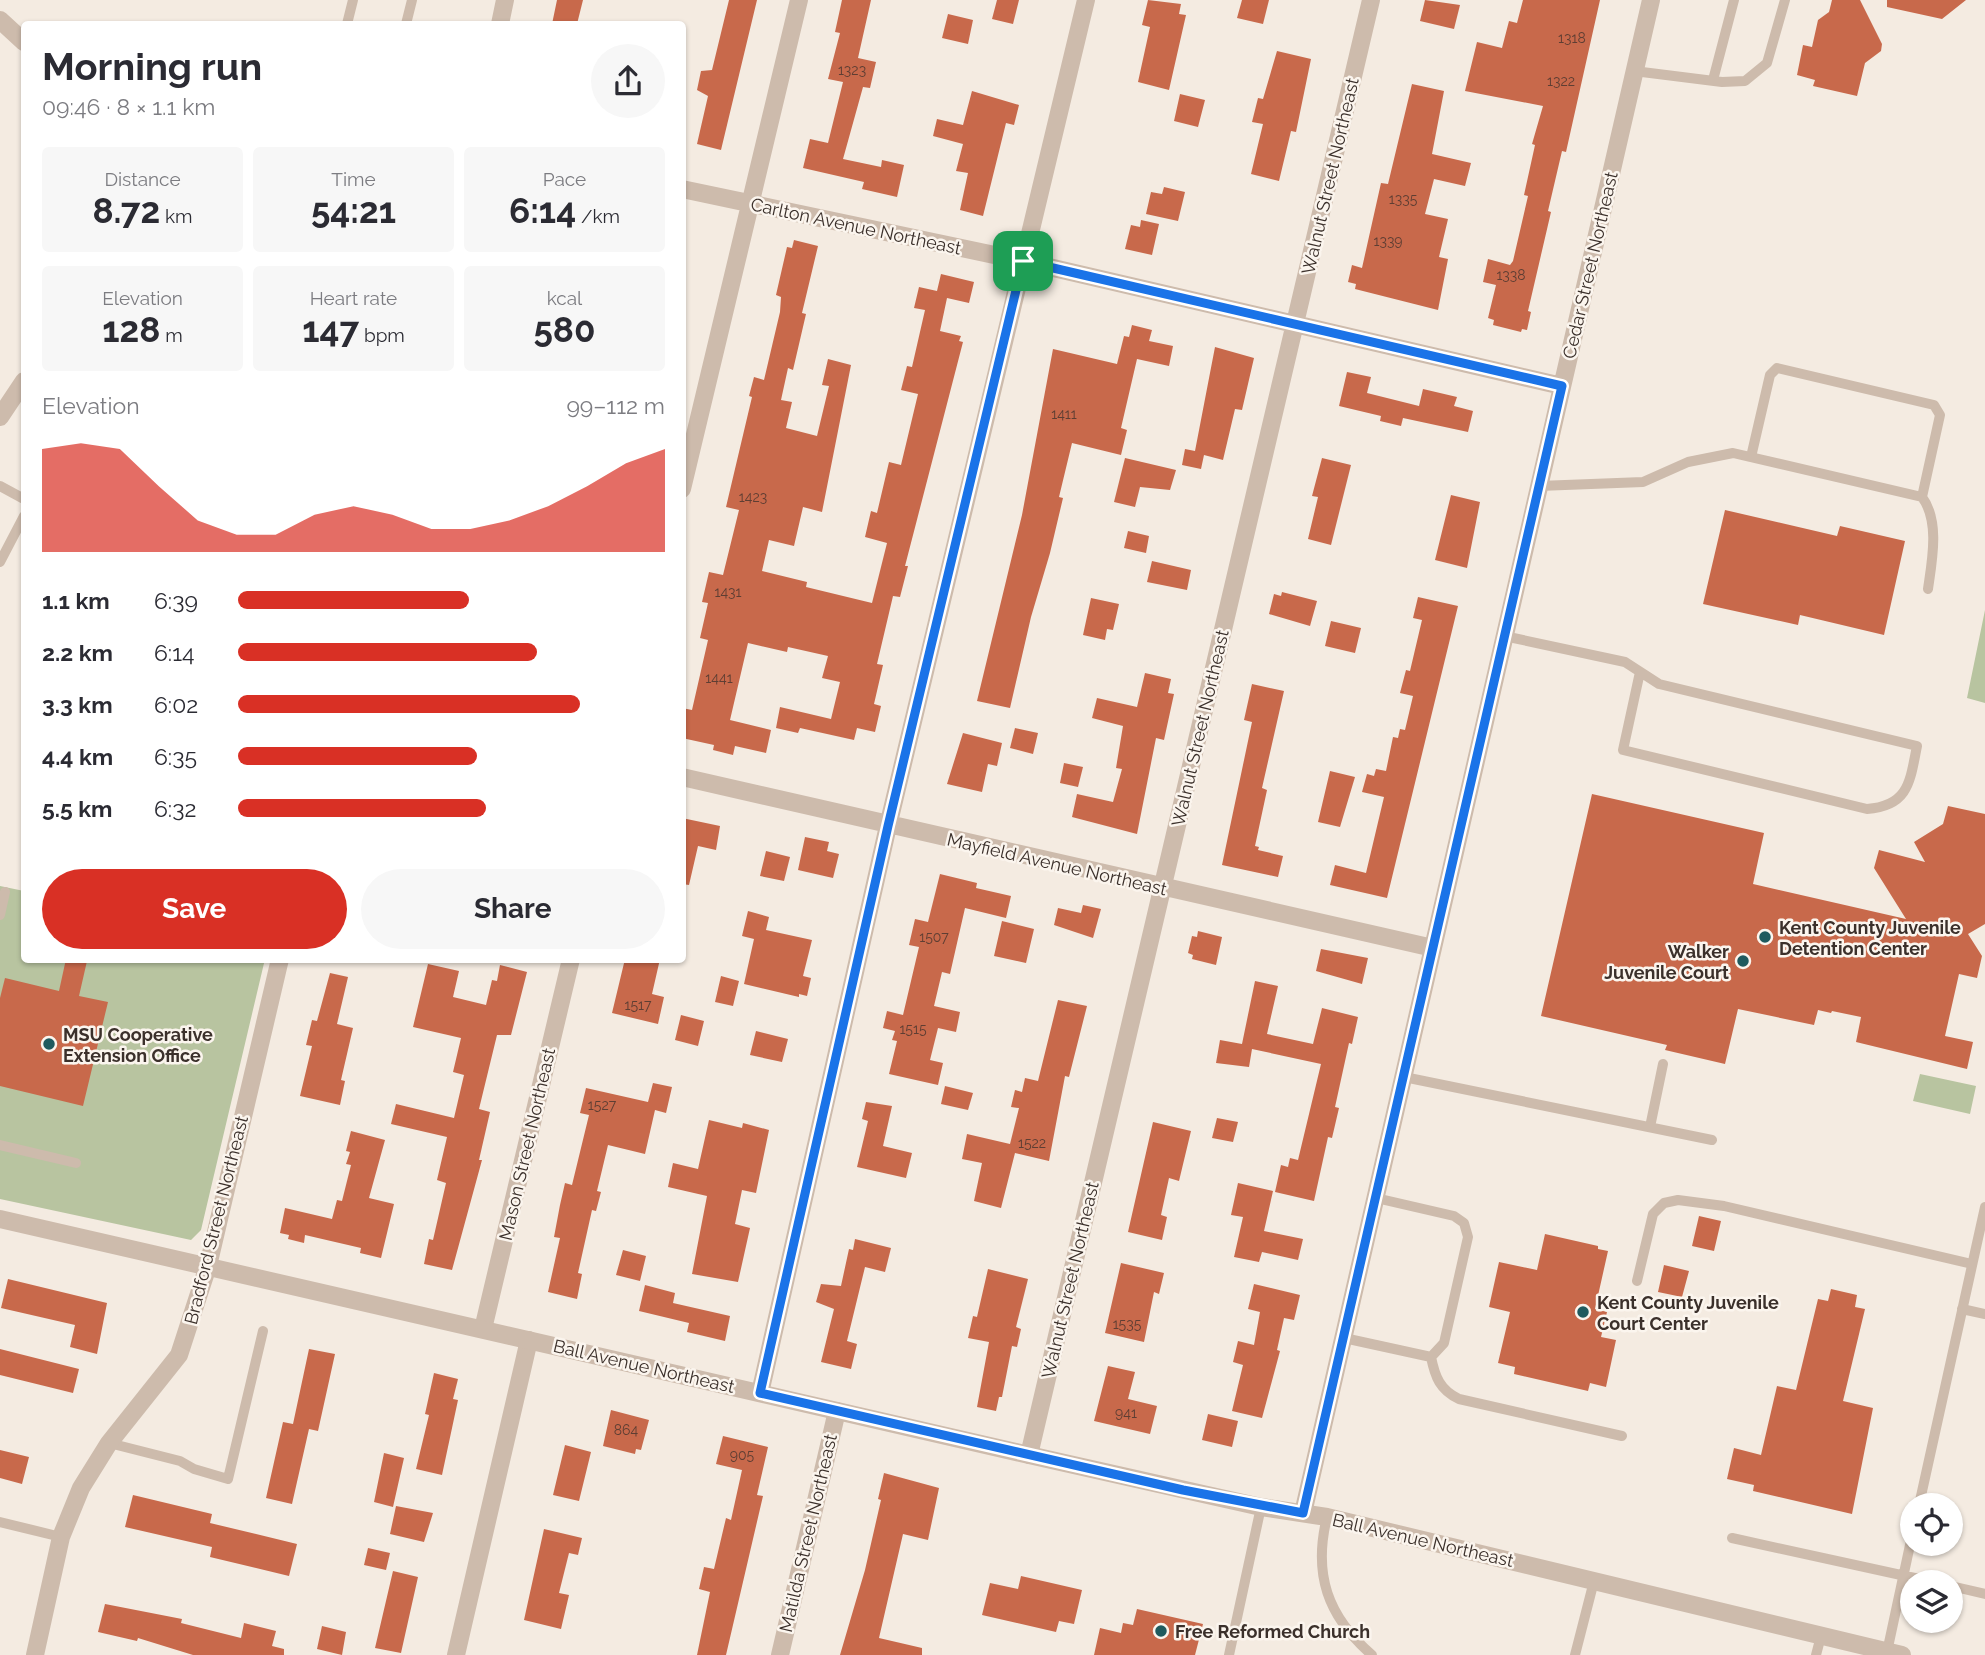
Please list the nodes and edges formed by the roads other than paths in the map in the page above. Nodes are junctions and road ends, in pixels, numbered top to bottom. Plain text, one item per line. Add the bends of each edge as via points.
1 (353, 0) edge
2 (412, 0) edge
3 (505, 0) edge
4 (799, 0) edge
5 (1086, 0) edge
6 (1371, 0) edge
7 (1651, 0) edge
8 (1734, 0) edge
9 (1785, 0) edge
10 (0, 20) edge
11 (348, 21) edge
12 (407, 21) edge
13 (501, 21) edge
14 (21, 39) edge
15 (1634, 71) junction
16 (1713, 80) junction
17 (686, 190) edge
18 (751, 203) junction
19 (1023, 261) junction
20 (1295, 323) junction
21 (21, 385) edge
22 (1562, 386) junction
23 (0, 417) edge
24 (1751, 457) junction
25 (686, 472) edge
26 (0, 486) edge
27 (1539, 486) junction
28 (21, 497) edge
29 (1922, 497) junction
30 (21, 522) edge
31 (0, 562) edge
32 (1928, 589) dead end
33 (1504, 636) junction
34 (1640, 673) junction
35 (686, 778) edge
36 (888, 826) junction
37 (1162, 888) junction
38 (5, 892) dead end
39 (0, 915) edge
40 (1433, 948) junction
41 (279, 963) edge
42 (570, 963) edge
43 (1663, 1064) dead end
44 (1404, 1077) junction
45 (1650, 1127) junction
46 (1712, 1140) dead end
47 (0, 1145) edge
48 (76, 1163) dead end
49 (1376, 1198) junction
50 (1985, 1207) edge
51 (0, 1219) edge
52 (1972, 1265) junction
53 (208, 1266) junction
54 (1637, 1281) dead end
55 (1962, 1309) junction
56 (1985, 1314) edge
57 (483, 1329) junction
58 (263, 1331) dead end
59 (1344, 1338) junction
60 (529, 1340) junction
61 (1431, 1357) junction
62 (760, 1393) junction
63 (836, 1411) junction
64 (1622, 1436) dead end
65 (109, 1443) junction
66 (1028, 1455) junction
67 (1922, 1493) edge
68 (1261, 1507) junction
69 (1303, 1513) junction
70 (1327, 1517) junction
71 (0, 1522) edge
72 (61, 1537) junction
73 (1732, 1538) dead end
74 (1900, 1574) edge
75 (1594, 1581) junction
76 (1963, 1589) edge
77 (1985, 1594) edge
78 (1900, 1604) edge
79 (1821, 1636) junction
80 (1895, 1653) edge
81 (35, 1655) edge
82 (456, 1655) edge
83 (780, 1655) edge
84 (1229, 1655) edge
85 (1372, 1655) edge
86 (1575, 1655) edge
87 (1816, 1655) edge

1 - 11 lane
2 - 12 lane
3 - 13 street
4 - 18 street
5 - 19 street
6 - 20 street, Walnut Street Northeast
7 - 15 street, Cedar Street Northeast
8 - 16 lane
9 - 16 lane via 1767,63 1745,80
10 - 14 street
15 - 16 lane
15 - 22 street, Cedar Street Northeast
17 - 18 street, Carlton Avenue Northeast
18 - 19 street, Carlton Avenue Northeast
18 - 25 street
19 - 20 street, Carlton Avenue Northeast
19 - 36 street
20 - 22 street, Carlton Avenue Northeast
20 - 37 street, Walnut Street Northeast
21 - 23 street
22 - 27 street, Cedar Street Northeast
24 - 27 lane via 1733,453 1688,461 1643,482
24 - 29 lane
24 - 29 lane via 1770,376 1777,368 1934,405 1940,415
26 - 28 lane
27 - 33 street, Cedar Street Northeast
29 - 32 lane via 1931,516 1933,558
30 - 31 lane
33 - 34 lane via 1625,662
33 - 40 street, Cedar Street Northeast
34 - 34 lane via 1659,684 1917,746 1905,793 1895,803 1867,808 1623,750
35 - 36 street, Mayfield Avenue Northeast
36 - 37 street, Mayfield Avenue Northeast
36 - 62 street
37 - 40 street, Mayfield Avenue Northeast
37 - 66 street, Walnut Street Northeast
38 - 39 lane
40 - 44 street, Cedar Street Northeast
41 - 53 street, Bradford Street Northeast
42 - 57 street, Mason Street Northeast
43 - 45 lane
44 - 45 lane
44 - 49 street, Cedar Street Northeast
45 - 46 lane
47 - 48 lane
49 - 59 street, Cedar Street Northeast
49 - 61 lane via 1454,1216 1467,1229 1444,1343
50 - 52 lane
51 - 53 street, Ball Avenue Northeast
52 - 54 lane via 1724,1206 1678,1200 1664,1203 1653,1214
52 - 55 lane
53 - 57 street, Ball Avenue Northeast
53 - 65 street, Bradford Street Northeast via 179,1354
55 - 56 lane
55 - 67 lane
57 - 60 street, Ball Avenue Northeast
58 - 65 lane via 228,1479
59 - 61 lane
59 - 69 street, Cedar Street Northeast
60 - 62 street, Ball Avenue Northeast
60 - 82 street
61 - 64 lane via 1439,1382 1459,1399
62 - 63 street, Ball Avenue Northeast
63 - 66 street, Ball Avenue Northeast
63 - 83 street, Matilda Street Northeast
65 - 72 street, Bradford Street Northeast via 81,1488
66 - 68 street, Ball Avenue Northeast
68 - 69 street, Ball Avenue Northeast
68 - 84 lane
69 - 70 street, Ball Avenue Northeast
70 - 75 street, Ball Avenue Northeast
70 - 85 lane via 1320,1548 1323,1585 1345,1625
71 - 72 lane
72 - 81 street, Bradford Street Northeast
73 - 74 lane
75 - 79 street, Ball Avenue Northeast
75 - 86 lane
76 - 77 lane
78 - 80 lane
79 - 80 street, Ball Avenue Northeast
79 - 87 lane

